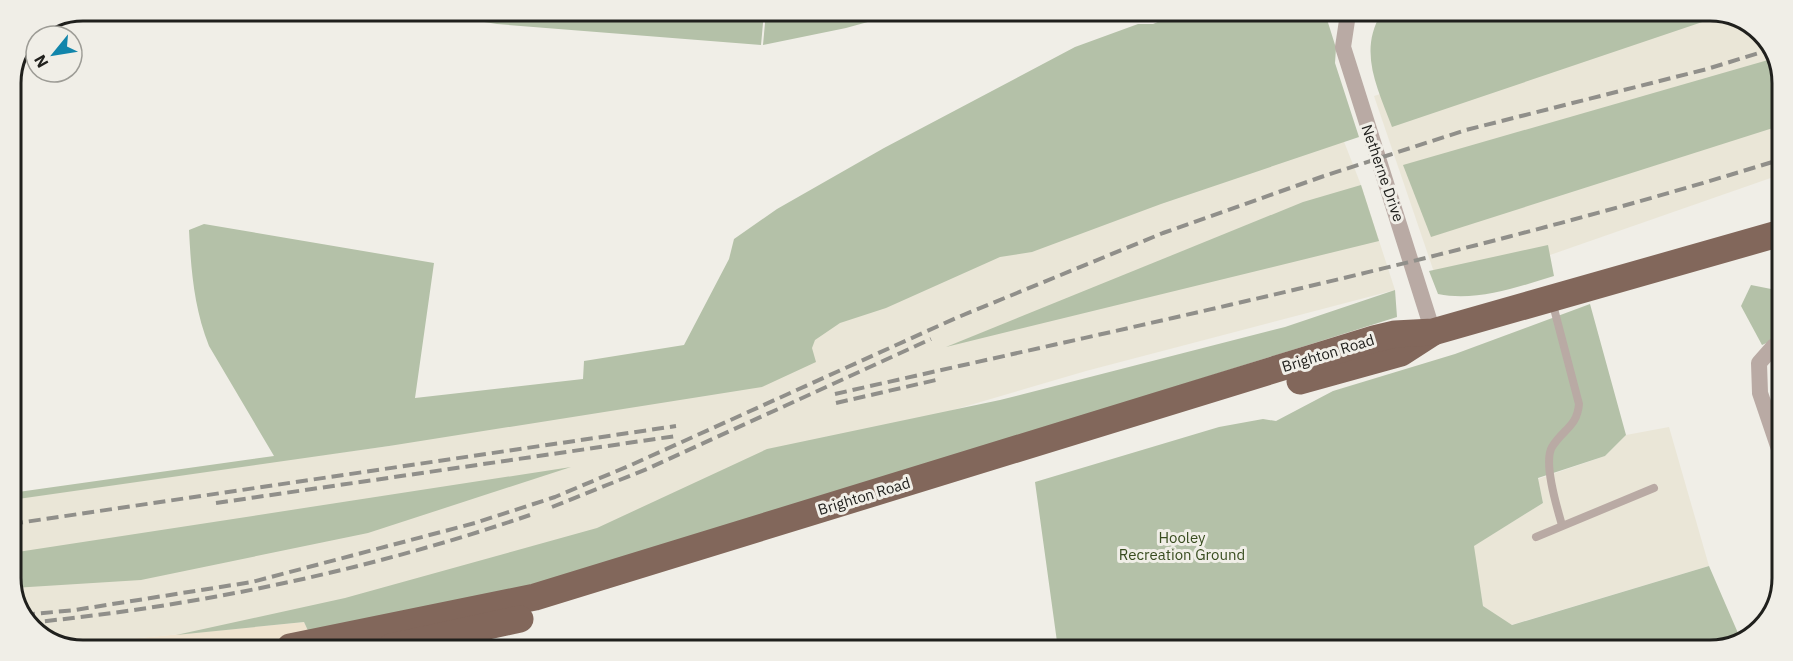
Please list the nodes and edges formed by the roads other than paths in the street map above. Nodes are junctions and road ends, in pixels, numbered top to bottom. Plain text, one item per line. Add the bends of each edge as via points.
1 (1347, 21) edge
2 (1772, 236) edge
3 (1551, 298) junction
4 (1433, 332) junction
5 (1772, 348) edge
6 (1772, 428) edge
7 (1654, 488) dead end
8 (1562, 525) junction
9 (1536, 537) dead end
10 (324, 640) edge
11 (421, 640) edge

1 - 4 street, Netherne Drive via 1343,47
2 - 3 highway, Brighton Road
3 - 4 highway, Brighton Road
3 - 8 lane via 1579,404 1578,417 1551,448 1549,459
4 - 10 highway, Brighton Road via 1374,339 535,597
4 - 11 highway, Brighton Road via 1401,352 563,607
5 - 6 street via 1759,363 1760,393
7 - 8 lane
8 - 9 lane

